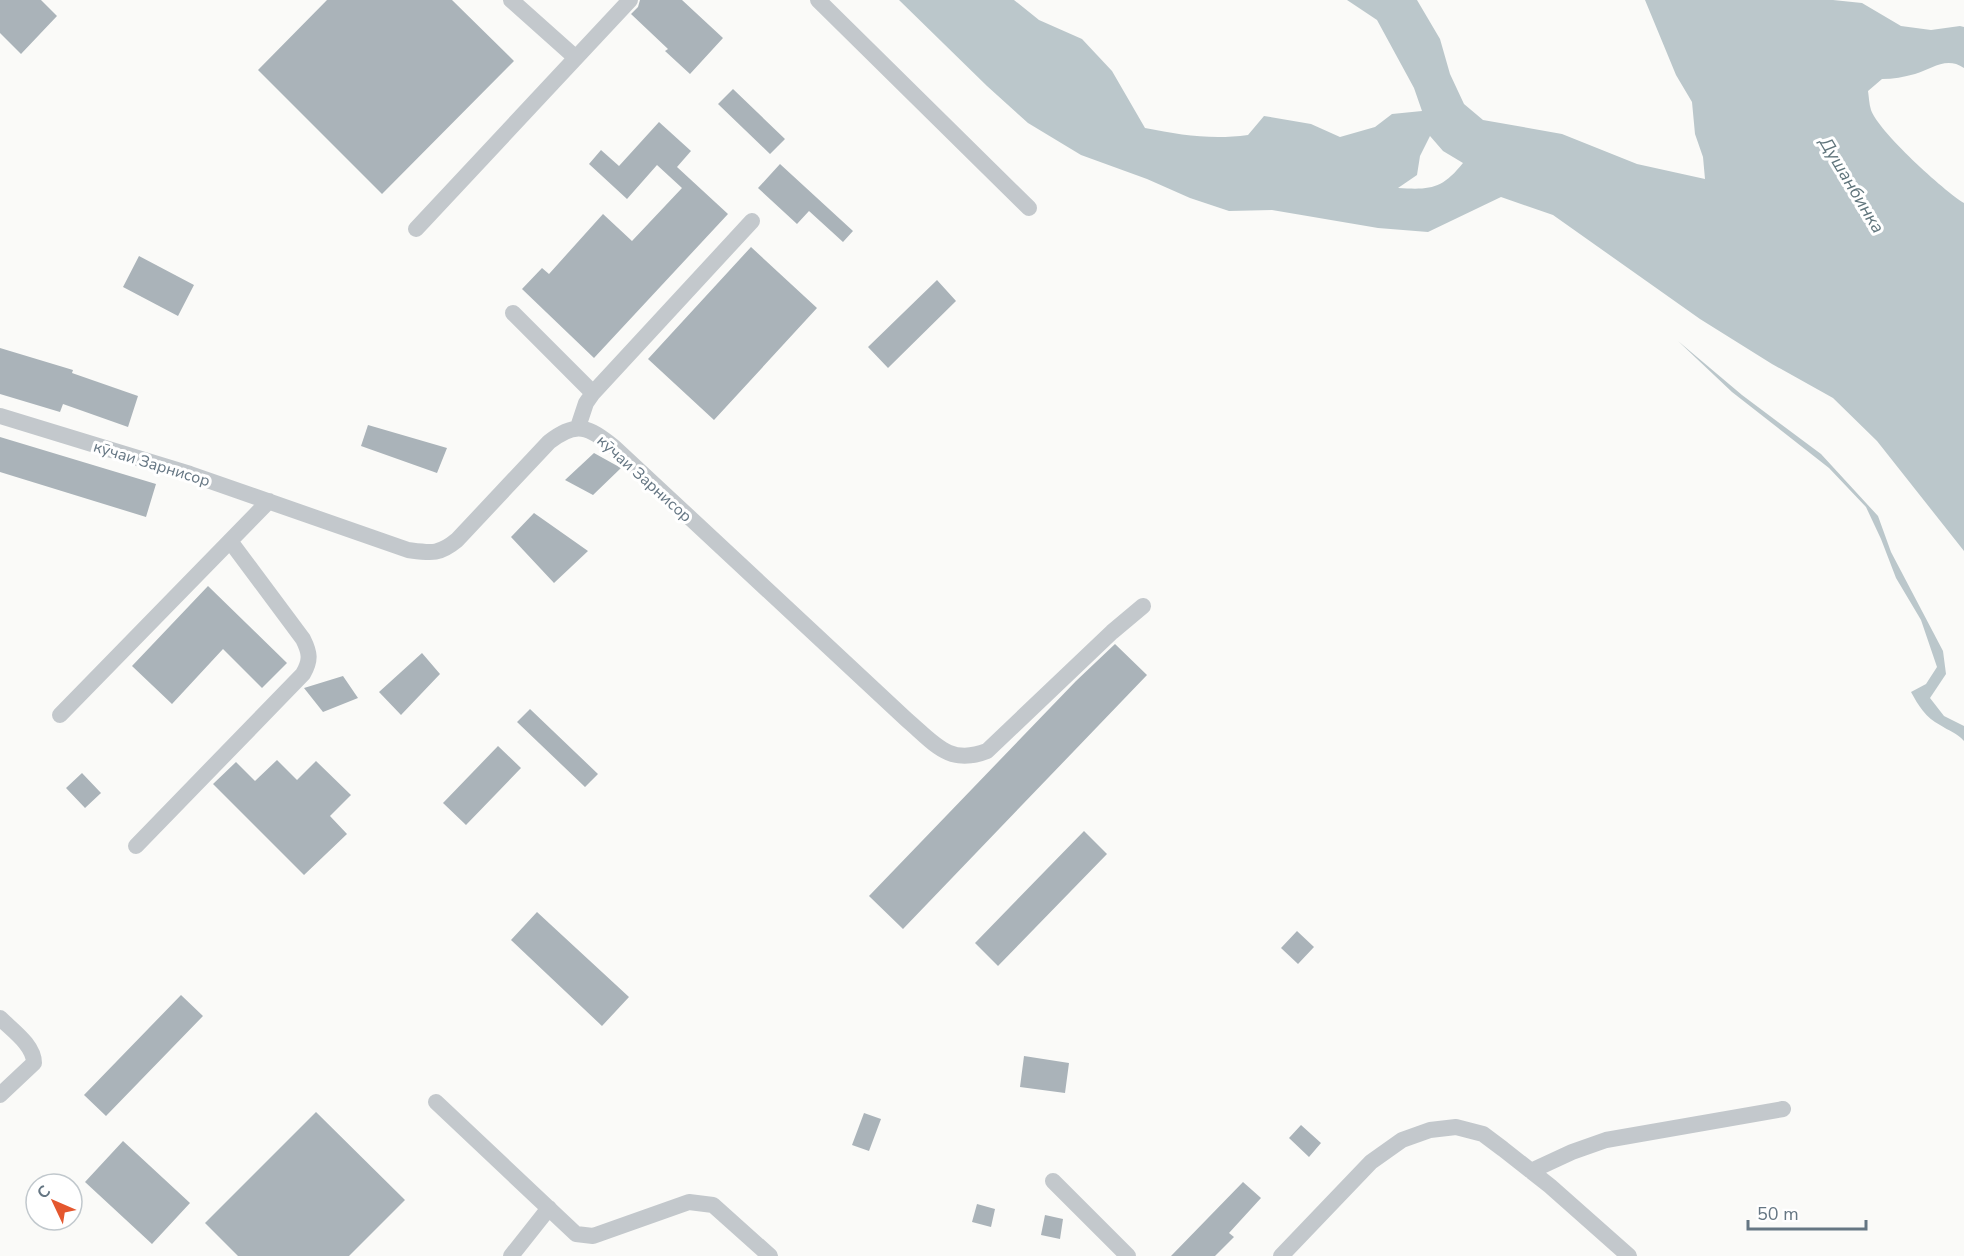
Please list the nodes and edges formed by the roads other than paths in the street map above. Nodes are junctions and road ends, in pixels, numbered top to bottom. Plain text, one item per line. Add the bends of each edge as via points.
1 (511, 0) edge
2 (630, 0) edge
3 (818, 0) edge
4 (576, 58) junction
5 (1029, 208) dead end
6 (752, 220) dead end
7 (416, 229) dead end
8 (513, 313) dead end
9 (593, 393) junction
10 (0, 417) edge
11 (578, 427) junction
12 (269, 501) junction
13 (230, 541) junction
14 (1143, 606) dead end
15 (60, 715) dead end
16 (136, 846) dead end
17 (0, 1018) edge
18 (0, 1095) edge
19 (436, 1102) dead end
20 (1783, 1109) dead end
21 (1531, 1171) junction
22 (1053, 1181) dead end
23 (549, 1208) junction
24 (511, 1256) edge
25 (770, 1256) edge
26 (1128, 1256) edge
27 (1281, 1256) edge
28 (1629, 1256) edge

1 - 4 lane
2 - 4 lane
3 - 5 lane
4 - 7 lane
6 - 9 lane
8 - 9 lane
9 - 11 lane
10 - 12 lane, кӯчаи Зарнисор
11 - 12 lane, кӯчаи Зарнисор via 563,431 549,442 445,550 408,550
11 - 14 lane, кӯчаи Зарнисор via 595,433 614,447 907,720 955,756 973,756 987,750
12 - 13 lane
13 - 15 lane
13 - 16 lane via 303,639 310,662 303,674
17 - 18 lane via 30,1047 34,1063
19 - 23 lane
20 - 21 lane via 1606,1140
21 - 27 lane via 1483,1134 1456,1127 1430,1130 1402,1140 1371,1162
21 - 28 lane
22 - 26 lane
23 - 24 lane
23 - 25 lane via 576,1234 593,1236 689,1202 713,1205

